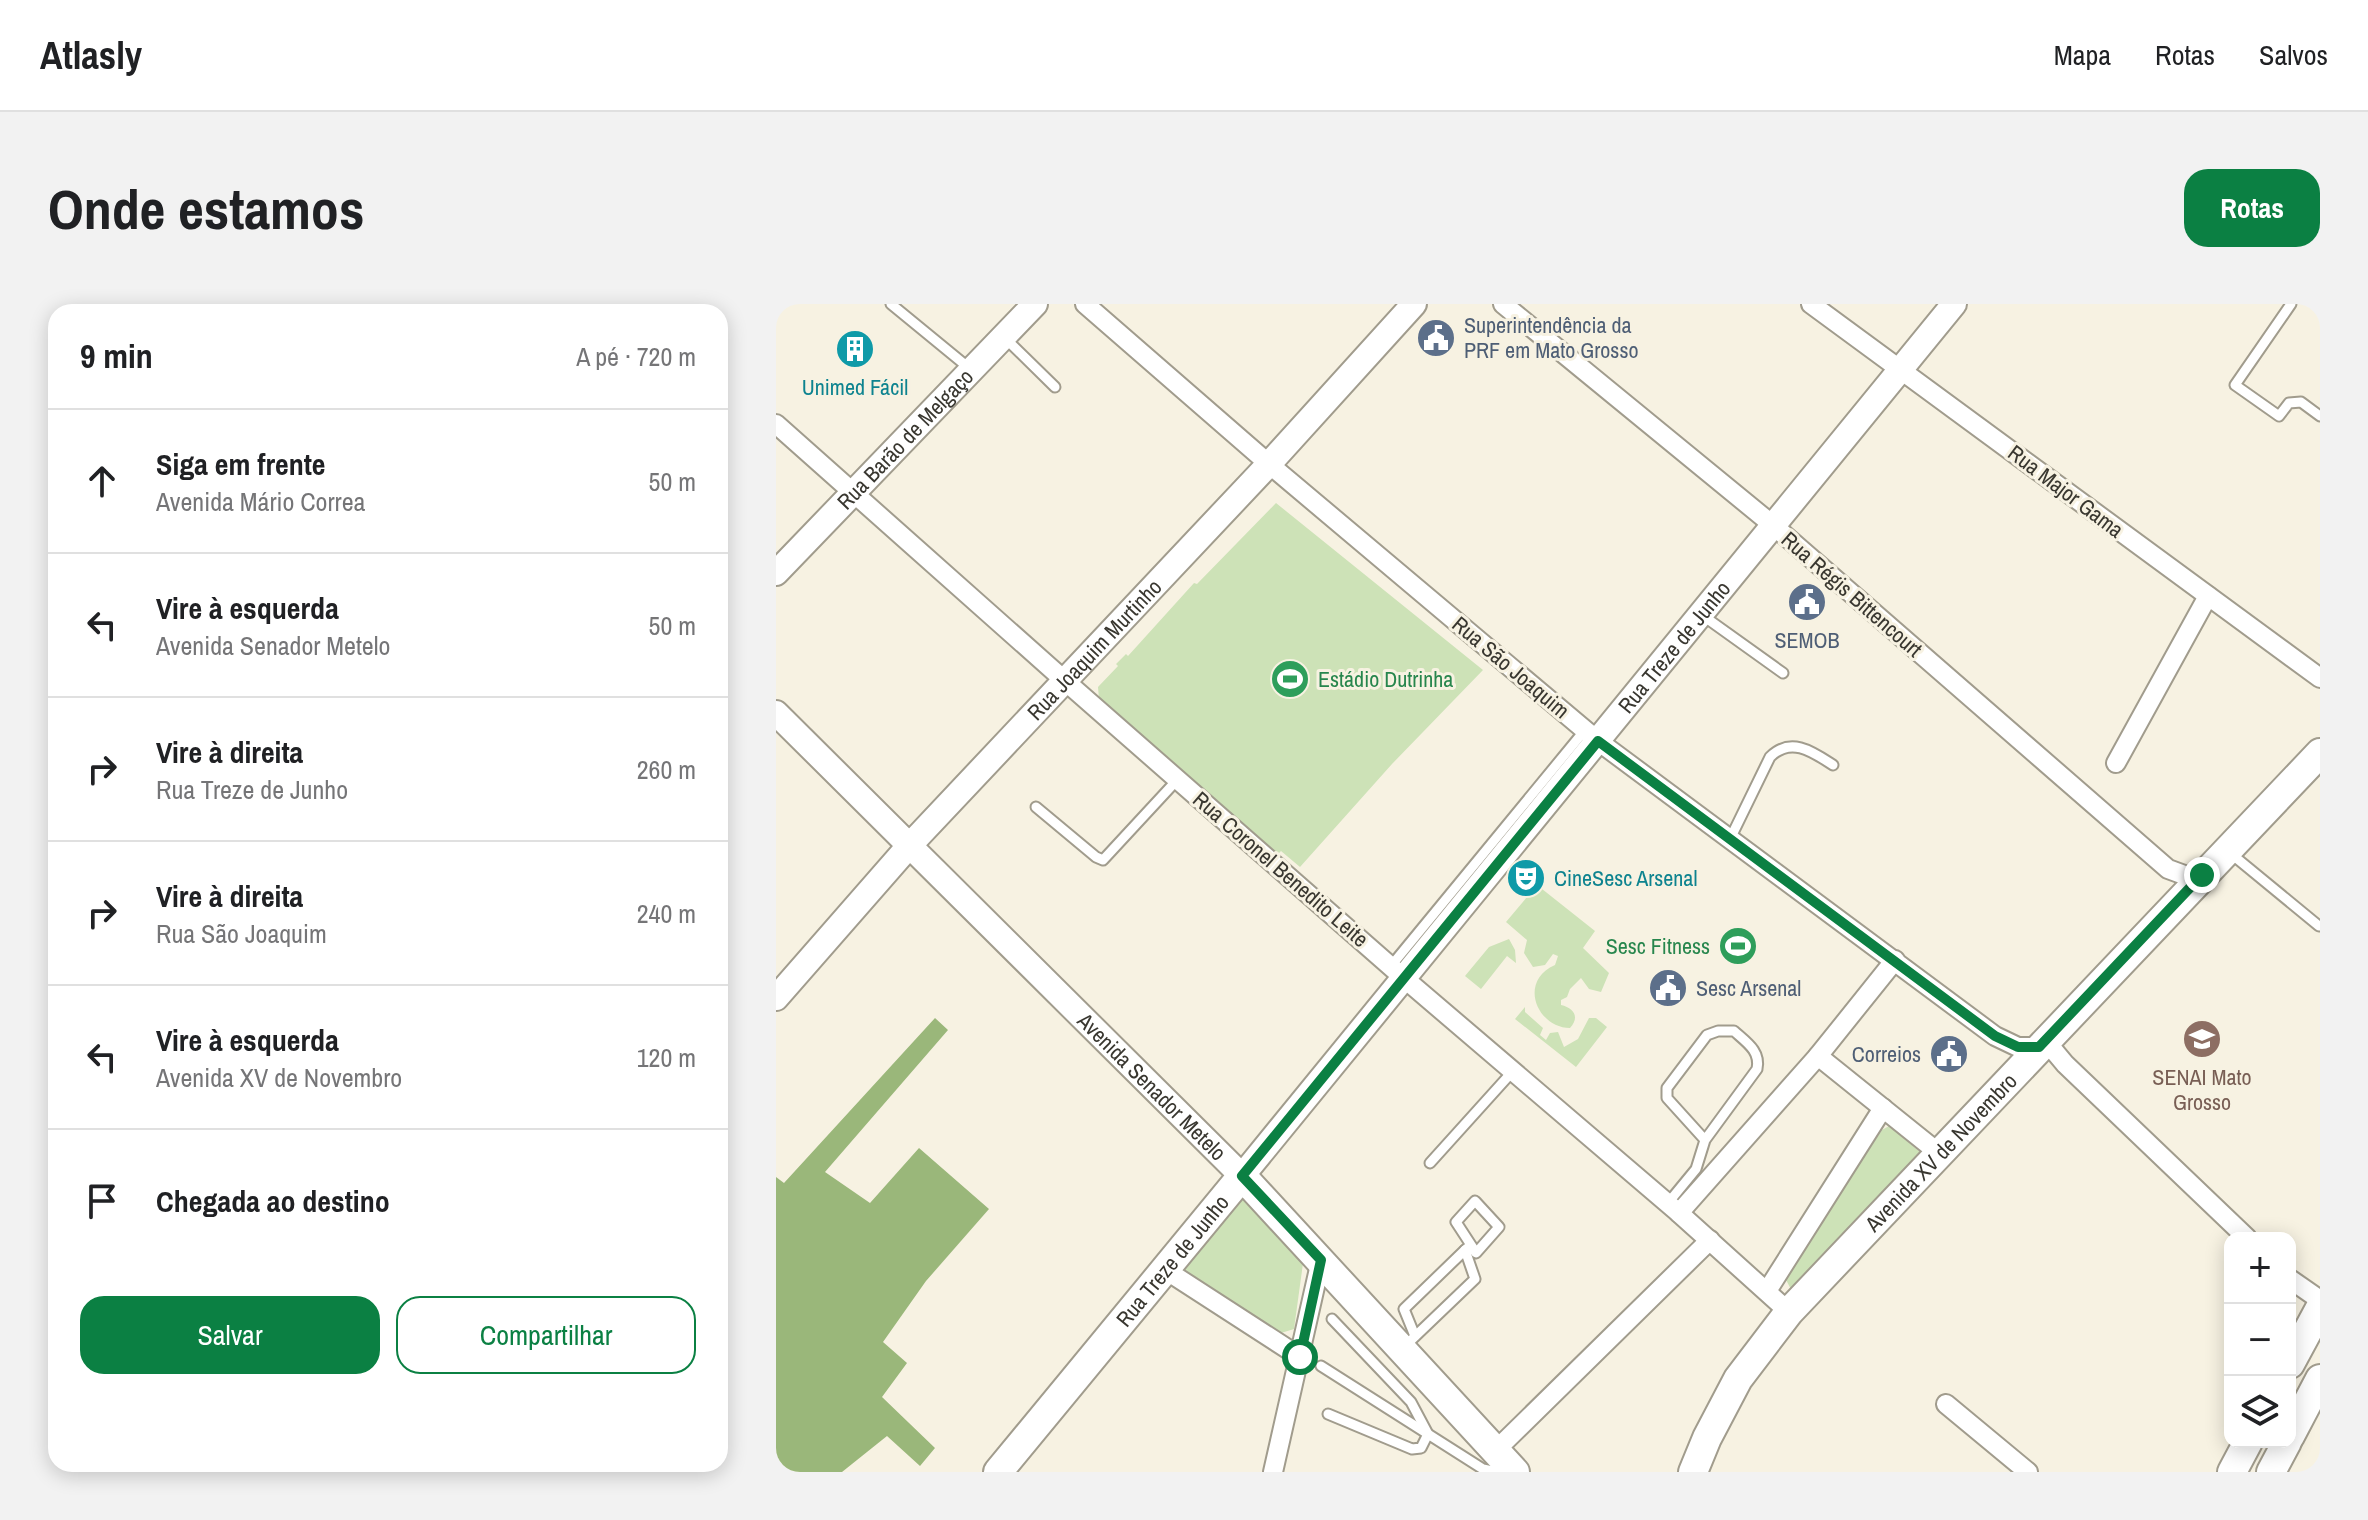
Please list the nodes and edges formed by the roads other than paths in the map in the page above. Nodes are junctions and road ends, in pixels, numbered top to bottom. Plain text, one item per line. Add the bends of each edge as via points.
1 (891, 304) edge
2 (1035, 304) edge
3 (1085, 304) edge
4 (1414, 304) edge
5 (1503, 304) edge
6 (1811, 304) edge
7 (1954, 304) edge
8 (2291, 304) edge
9 (1004, 337) junction
10 (1900, 368) junction
11 (972, 370) junction
12 (1055, 387) dead end
13 (2320, 416) edge
14 (776, 424) edge
15 (1269, 464) junction
16 (853, 494) junction
17 (1774, 526) junction
18 (776, 573) edge
19 (2208, 596) junction
20 (1702, 615) junction
21 (1783, 673) dead end
22 (2320, 678) edge
23 (1064, 680) junction
24 (776, 713) edge
25 (1592, 735) junction
26 (2320, 753) edge
27 (2116, 763) dead end
28 (1833, 765) dead end
29 (1178, 779) junction
30 (1036, 807) dead end
31 (1731, 837) junction
32 (909, 846) junction
33 (2226, 850) junction
34 (2202, 875) junction
35 (2319, 926) edge
36 (1895, 960) junction
37 (1398, 973) junction
38 (776, 998) edge
39 (2042, 1043) junction
40 (1818, 1056) junction
41 (1513, 1071) junction
42 (1883, 1108) junction
43 (1705, 1140) junction
44 (1940, 1154) junction
45 (1430, 1163) dead end
46 (1242, 1176) junction
47 (1674, 1208) junction
48 (2241, 1232) edge
49 (1710, 1240) junction
50 (1468, 1248) junction
51 (1321, 1260) junction
52 (1164, 1269) junction
53 (2296, 1283) edge
54 (1767, 1291) junction
55 (2320, 1300) edge
56 (2320, 1308) edge
57 (1789, 1312) junction
58 (1332, 1319) dead end
59 (1408, 1342) junction
60 (2296, 1353) edge
61 (1300, 1357) junction
62 (1321, 1366) dead end
63 (2320, 1379) edge
64 (1946, 1404) dead end
65 (1328, 1414) dead end
66 (2296, 1425) edge
67 (1428, 1434) junction
68 (2245, 1448) edge
69 (2284, 1448) edge
70 (1505, 1461) edge
71 (998, 1472) edge
72 (1273, 1472) edge
73 (1693, 1472) edge
74 (2028, 1472) edge
75 (2232, 1472) edge
76 (2271, 1472) edge

1 - 11 lane
2 - 9 street, Rua Barão de Melgaço
3 - 15 street, Rua São Joaquim
4 - 15 street, Rua Joaquim Murtinho
5 - 17 street, Rua Régis Bittencourt
6 - 10 street, Rua Major Gama
7 - 10 street, Rua Treze de Junho
8 - 13 lane via 2235,385 2279,416 2289,403 2301,402
9 - 11 street, Rua Barão de Melgaço
9 - 12 lane
10 - 17 street, Rua Treze de Junho
10 - 19 street, Rua Major Gama
11 - 16 street, Rua Barão de Melgaço
14 - 16 street, Rua Coronel Benedito Leite
15 - 23 street, Rua Joaquim Murtinho
15 - 25 street, Rua São Joaquim
16 - 18 street, Rua Barão de Melgaço
16 - 23 street, Rua Coronel Benedito Leite
17 - 20 street, Rua Treze de Junho
17 - 34 street, Rua Régis Bittencourt via 2168,869
19 - 22 street, Rua Major Gama
19 - 27 street
20 - 21 lane
20 - 25 street, Rua Treze de Junho
23 - 29 street, Rua Coronel Benedito Leite
23 - 32 street, Rua Joaquim Murtinho
24 - 32 street, Avenida Senador Metelo
25 - 31 street, Rua São Joaquim
25 - 37 street, Rua Treze de Junho
26 - 33 main road, Avenida XV de Novembro
28 - 31 lane via 1805,747 1777,750
29 - 30 lane via 1103,860
29 - 37 street, Rua Coronel Benedito Leite
31 - 36 street, Rua São Joaquim
32 - 38 street, Rua Joaquim Murtinho
32 - 46 street, Avenida Senador Metelo
33 - 34 main road, Avenida XV de Novembro
33 - 35 lane
34 - 39 main road, Avenida XV de Novembro
36 - 39 street, Rua São Joaquim via 1995,1036 2018,1047
36 - 40 street
37 - 41 street, Rua Coronel Benedito Leite
37 - 46 street, Rua Treze de Junho
39 - 44 main road, Avenida XV de Novembro
39 - 48 street
40 - 42 street
40 - 47 street
41 - 45 lane
41 - 47 street, Rua Coronel Benedito Leite
42 - 44 street
42 - 54 street
43 - 43 lane via 1757,1069 1756,1052 1734,1031 1707,1035 1667,1088 1667,1098
43 - 47 lane
44 - 57 main road, Avenida XV de Novembro
46 - 51 main road, Avenida Senador Metelo
46 - 52 main road, Rua Treze de Junho
47 - 49 street, Rua Coronel Benedito Leite
49 - 54 street, Rua Coronel Benedito Leite
49 - 70 street
50 - 50 lane via 1456,1222 1475,1201 1499,1227 1476,1253
50 - 59 lane via 1404,1309
50 - 59 lane via 1475,1279
51 - 59 main road, Avenida Senador Metelo
51 - 61 street
52 - 61 street
52 - 71 main road, Rua Treze de Junho
53 - 55 street
54 - 57 street, Rua Coronel Benedito Leite
56 - 60 main road
57 - 73 main road, Avenida XV de Novembro via 1738,1379
58 - 67 lane via 1411,1402
59 - 70 main road, Avenida Senador Metelo
61 - 72 street
62 - 67 lane
63 - 66 main road
64 - 74 street
65 - 67 lane via 1412,1449 1421,1448
67 - 70 lane via 1483,1469 1492,1471
68 - 75 main road
69 - 76 main road

